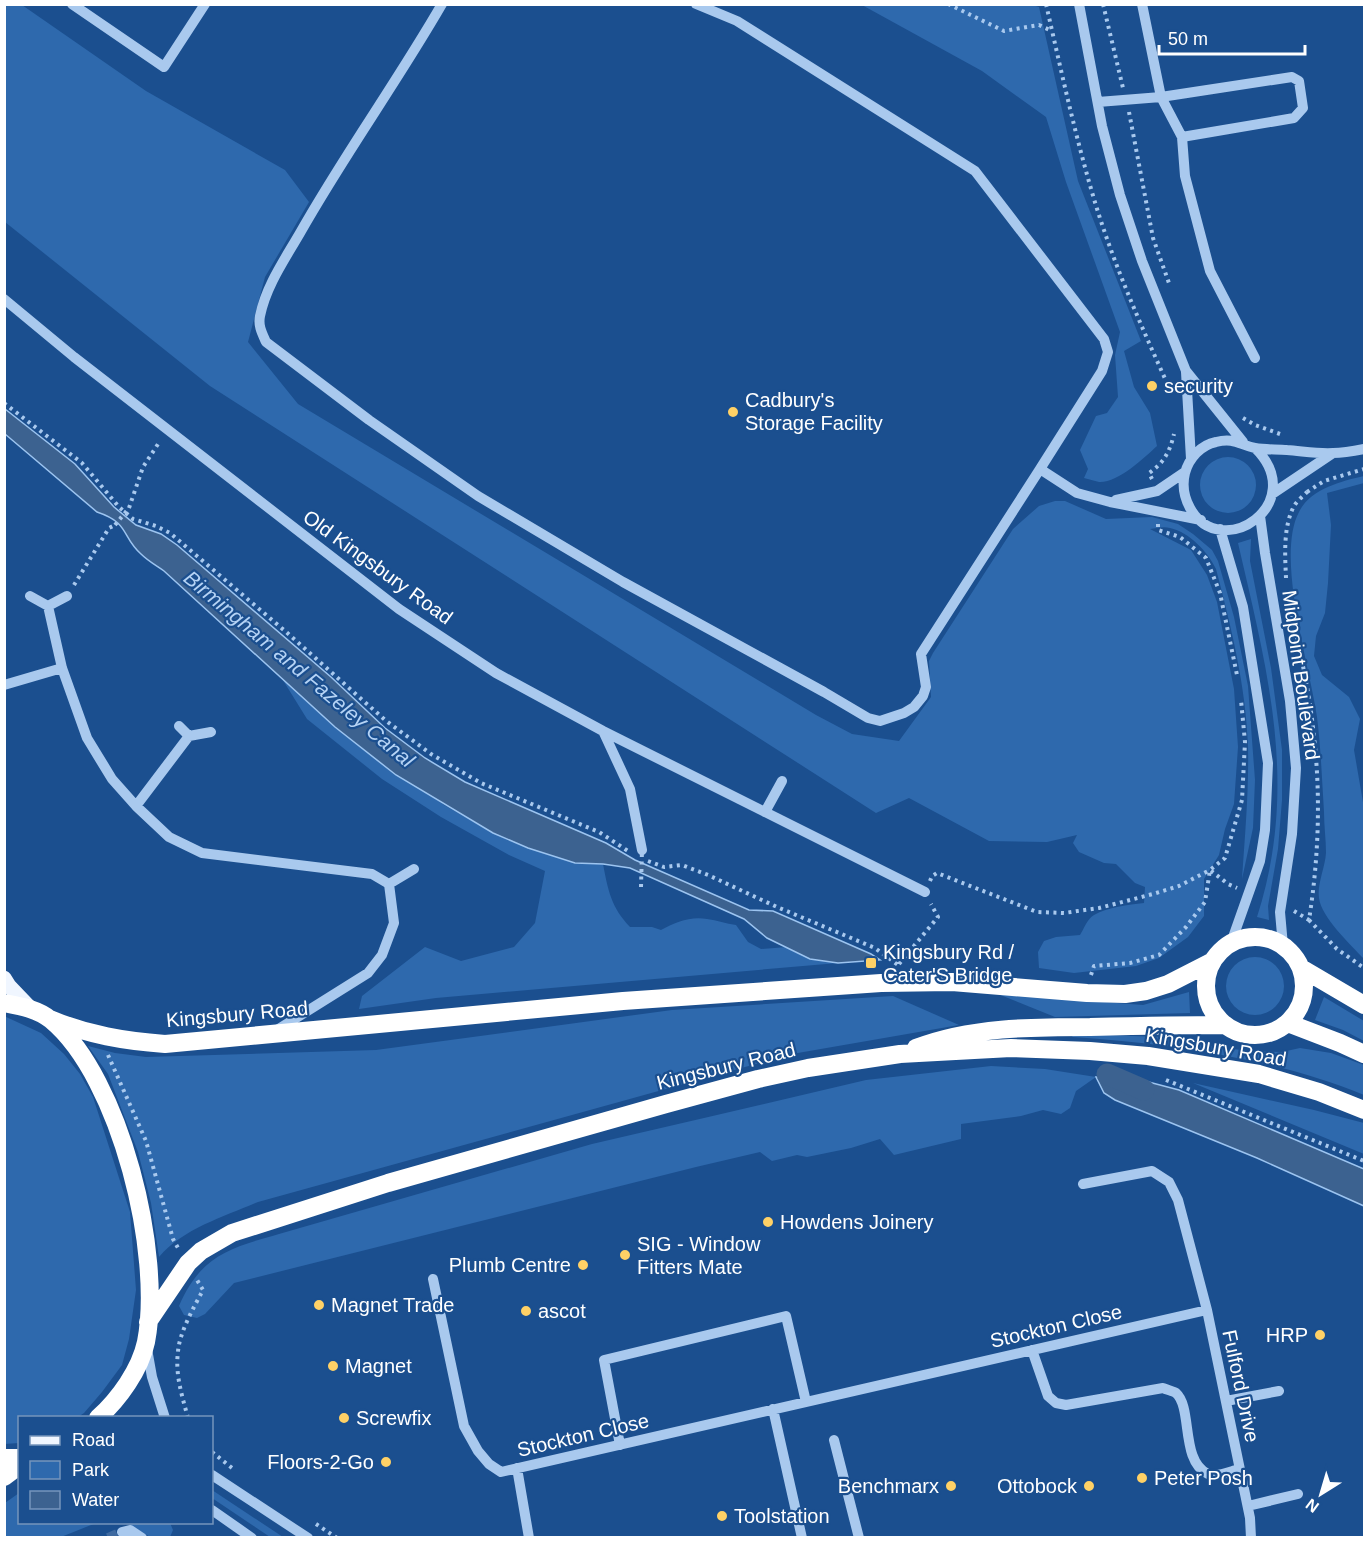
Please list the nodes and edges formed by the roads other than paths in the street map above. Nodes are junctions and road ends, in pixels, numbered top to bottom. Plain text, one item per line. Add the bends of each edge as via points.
1 (72, 4) edge
2 (206, 4) edge
3 (442, 4) edge
4 (696, 4) edge
5 (1079, 4) edge
6 (1142, 4) edge
7 (1161, 97) junction
8 (1098, 102) junction
9 (1182, 137) junction
10 (4, 298) edge
11 (1255, 358) dead end
12 (1186, 371) junction
13 (1243, 442) junction
14 (1255, 448) junction
15 (1365, 449) edge
16 (1333, 453) junction
17 (1191, 459) junction
18 (1040, 469) junction
19 (1185, 472) junction
20 (1272, 494) junction
21 (1110, 502) junction
22 (1260, 516) junction
23 (1201, 520) junction
24 (1220, 529) junction
25 (30, 596) dead end
26 (67, 596) road end
27 (48, 606) junction
28 (62, 668) junction
29 (4, 685) edge
30 (179, 726) dead end
31 (603, 731) junction
32 (211, 732) dead end
33 (189, 736) junction
34 (782, 781) dead end
35 (136, 806) junction
36 (765, 812) junction
37 (642, 850) road end
38 (414, 869) dead end
39 (390, 884) junction
40 (925, 892) road end
41 (1231, 943) junction
42 (1283, 946) junction
43 (1213, 961) junction
44 (1301, 968) junction
45 (4, 978) edge
46 (4, 1003) edge
47 (1365, 1005) edge
48 (31, 1009) junction
49 (50, 1019) junction
50 (1288, 1023) junction
51 (1224, 1024) junction
52 (271, 1033) junction
53 (900, 1054) junction
54 (1365, 1054) edge
55 (1365, 1110) edge
56 (1083, 1184) dead end
57 (433, 1279) dead end
58 (1207, 1310) junction
59 (148, 1322) junction
60 (146, 1343) junction
61 (1032, 1350) junction
62 (1279, 1391) dead end
63 (1226, 1401) junction
64 (806, 1402) junction
65 (773, 1409) junction
66 (100, 1416) edge
67 (164, 1416) edge
68 (834, 1440) dead end
69 (620, 1444) junction
70 (18, 1466) edge
71 (518, 1468) junction
72 (1240, 1469) junction
73 (213, 1476) edge
74 (4, 1477) edge
75 (1298, 1494) dead end
76 (1248, 1506) junction
77 (213, 1511) edge
78 (123, 1532) dead end
79 (142, 1538) edge
80 (252, 1538) edge
81 (308, 1538) edge
82 (529, 1538) edge
83 (802, 1538) edge
84 (859, 1538) edge
85 (1251, 1538) edge

1 - 2 street via 164,67
3 - 18 street via 351,145 276,276 260,317 260,328 273,348 478,496 623,582 868,718 880,721 904,713 923,696 926,687 921,654
4 - 18 street via 737,21 975,171 1104,339 1108,352 1102,371
5 - 8 street
6 - 7 street
7 - 8 street
7 - 9 street
7 - 9 street via 1292,77 1299,81 1303,108 1294,118
8 - 12 street via 1120,195
9 - 11 street via 1185,176 1210,271
10 - 31 street, Old Kingsbury Road via 399,609 496,674
12 - 13 street
12 - 17 street
13 - 14 street
13 - 17 street via 1216,441
14 - 16 street
14 - 20 street via 1270,469
15 - 16 street
16 - 20 street
17 - 19 street
18 - 21 street via 1077,493
19 - 21 street via 1157,491
19 - 23 street via 1185,498
20 - 22 street
21 - 23 street
22 - 24 street via 1248,525
22 - 42 street, Midpoint Boulevard via 1290,701 1296,768 1292,834 1280,912
23 - 24 street
24 - 41 street via 1243,607 1268,763 1260,861
25 - 27 street
26 - 27 street
27 - 28 street
28 - 29 street
28 - 35 street via 87,738 112,779
30 - 33 street
31 - 36 street, Old Kingsbury Road
31 - 37 street via 630,789
32 - 33 street
33 - 35 street
34 - 36 street
35 - 39 street via 169,837 202,853 372,874
36 - 40 street, Old Kingsbury Road
38 - 39 street
39 - 52 street via 394,923 382,955 368,973
41 - 42 highway via 1263,938
41 - 43 highway
42 - 44 highway
43 - 51 highway via 1206,987 1211,1008
43 - 52 highway, Kingsbury Road via 1167,984 1125,994 952,982 881,983 623,1001
44 - 47 highway
44 - 50 highway via 1303,998
45 - 48 main road
46 - 48 highway
48 - 49 highway
49 - 52 highway, Kingsbury Road via 98,1036 165,1044
49 - 59 highway via 93,1073 135,1181 146,1236
50 - 51 highway via 1270,1033 1250,1035
50 - 54 highway
51 - 53 highway via 978,1032 937,1040
53 - 55 highway, Kingsbury Road via 1011,1048 1148,1056 1259,1074
53 - 59 highway, Kingsbury Road via 808,1068 701,1095 388,1183 232,1233 188,1263
56 - 58 street, Fulford Drive via 1152,1171 1169,1182 1178,1200
57 - 71 street, Stockton Close via 464,1426 489,1464 501,1472
58 - 61 street, Stockton Close
58 - 63 street, Fulford Drive
59 - 60 highway
60 - 66 highway via 135,1370
60 - 67 street
61 - 64 street, Stockton Close
61 - 72 street via 1048,1396 1056,1403 1066,1405 1163,1388 1176,1393 1192,1456 1200,1466 1208,1474 1216,1475
62 - 63 street
63 - 72 street, Fulford Drive
64 - 65 street, Stockton Close
64 - 69 street via 786,1316 604,1360
65 - 69 street, Stockton Close
65 - 83 street
68 - 84 street
69 - 71 street, Stockton Close
70 - 74 highway
71 - 82 street
72 - 76 street, Fulford Drive
73 - 81 street
75 - 76 street
76 - 85 street, Fulford Drive
77 - 80 street
78 - 79 street via 130,1530

